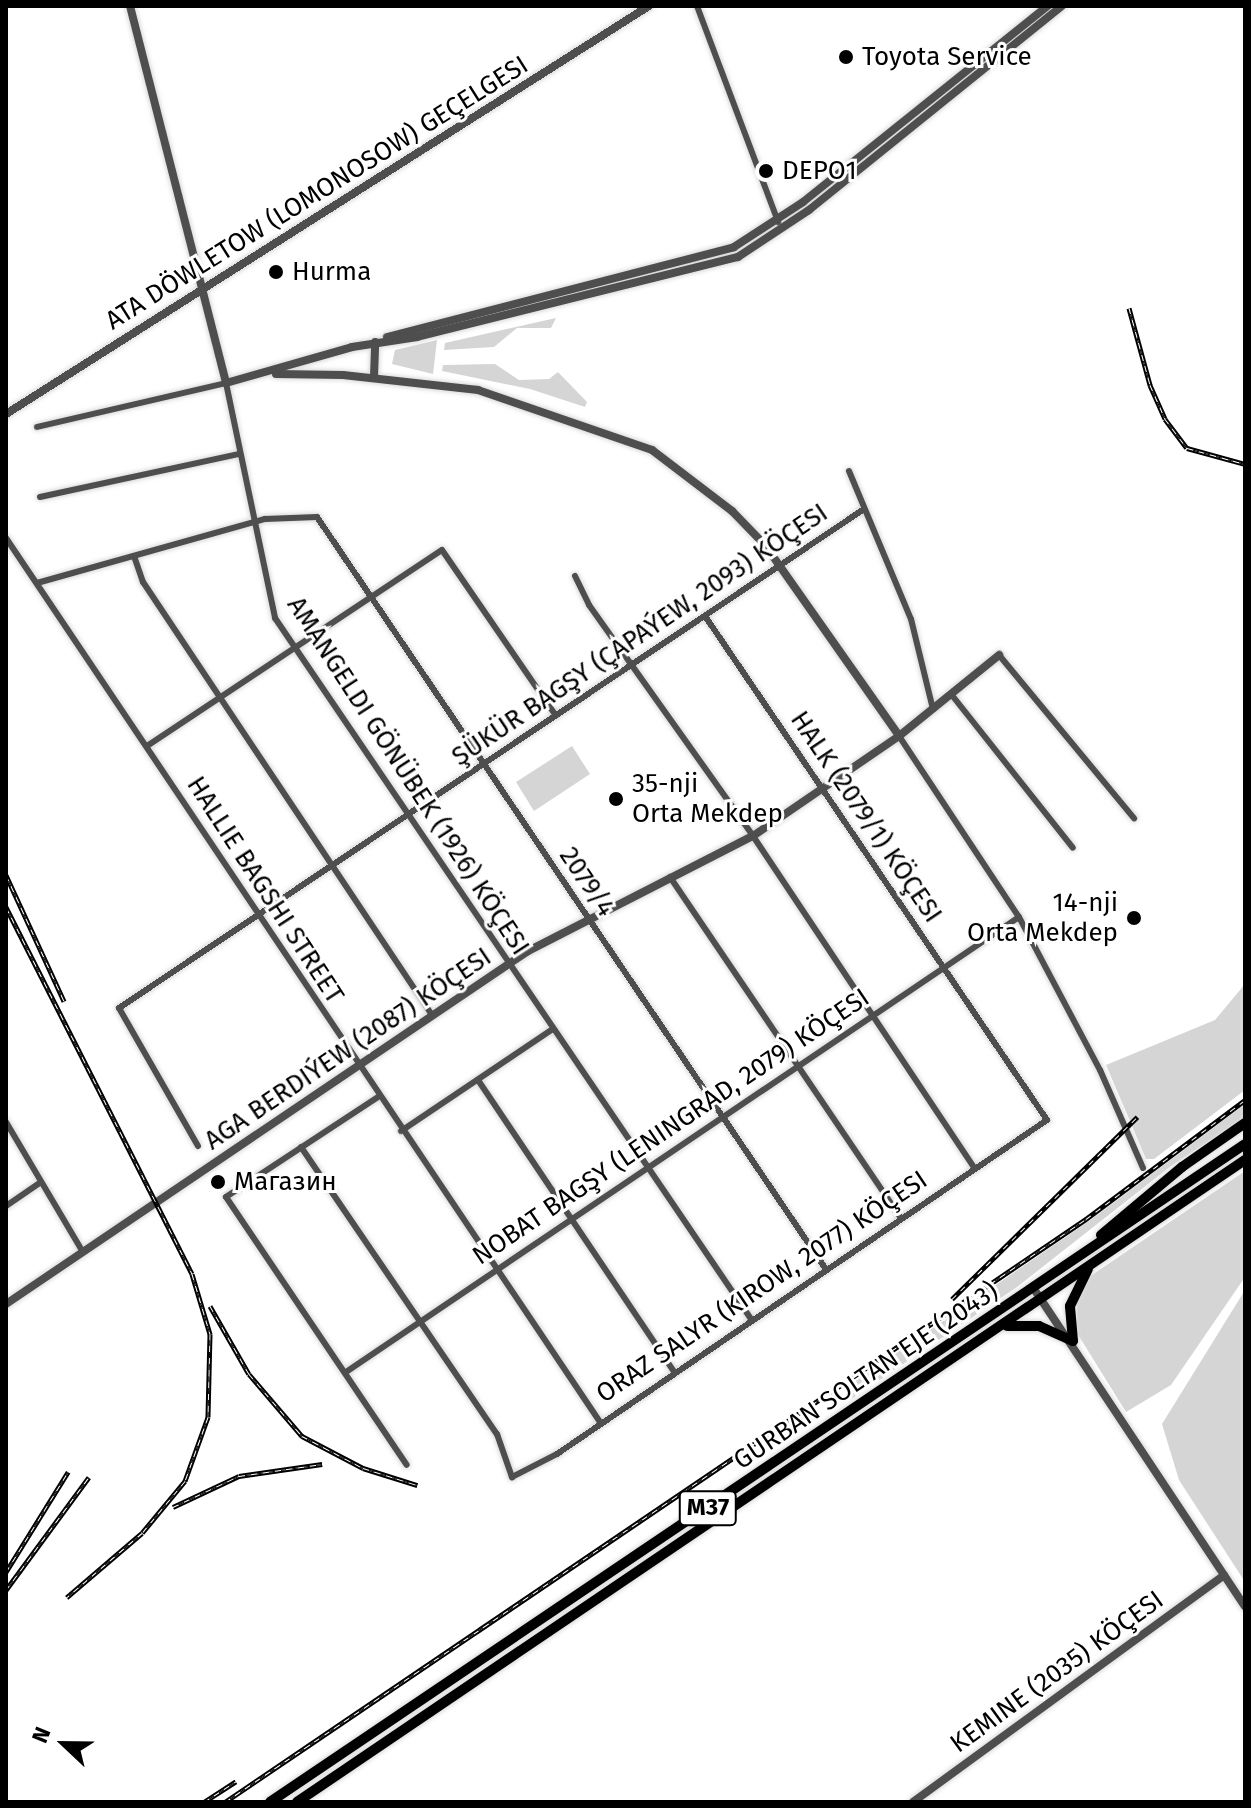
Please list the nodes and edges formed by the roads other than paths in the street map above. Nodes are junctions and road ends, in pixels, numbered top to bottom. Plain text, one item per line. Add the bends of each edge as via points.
1 (130, 6) edge
2 (649, 6) edge
3 (697, 6) edge
4 (1048, 6) edge
5 (1062, 6) edge
6 (777, 219) junction
7 (782, 229) junction
8 (200, 291) junction
9 (375, 342) junction
10 (263, 375) junction
11 (374, 377) junction
12 (226, 383) junction
13 (6, 414) edge
14 (37, 427) dead end
15 (239, 454) junction
16 (849, 471) dead end
17 (40, 497) dead end
18 (864, 509) junction
19 (253, 525) junction
20 (6, 538) edge
21 (134, 556) junction
22 (779, 566) junction
23 (575, 576) dead end
24 (37, 583) junction
25 (371, 596) junction
26 (705, 616) junction
27 (296, 647) junction
28 (999, 655) joint
29 (635, 665) junction
30 (951, 694) junction
31 (220, 695) junction
32 (933, 709) junction
33 (556, 716) junction
34 (899, 736) junction
35 (147, 746) junction
36 (484, 763) junction
37 (823, 790) junction
38 (408, 814) junction
39 (1134, 818) dead end
40 (753, 836) junction
41 (1073, 848) dead end
42 (332, 866) junction
43 (670, 877) junction
44 (257, 917) junction
45 (1019, 917) junction
46 (586, 918) junction
47 (507, 965) junction
48 (944, 967) junction
49 (874, 1014) junction
50 (432, 1015) junction
51 (553, 1029) junction
52 (797, 1065) junction
53 (357, 1066) junction
54 (478, 1080) junction
55 (378, 1097) junction
56 (721, 1117) junction
57 (1047, 1120) joint
58 (6, 1122) edge
59 (1245, 1123) edge
60 (401, 1131) junction
61 (1245, 1144) edge
62 (198, 1146) dead end
63 (301, 1147) junction
64 (1245, 1160) edge
65 (648, 1166) junction
66 (974, 1167) junction
67 (1143, 1168) dead end
68 (41, 1182) junction
69 (6, 1206) edge
70 (901, 1218) junction
71 (570, 1219) junction
72 (83, 1252) junction
73 (1090, 1266) junction
74 (825, 1268) junction
75 (495, 1270) junction
76 (1057, 1272) junction
77 (1034, 1289) junction
78 (1042, 1299) junction
79 (6, 1304) edge
80 (751, 1319) junction
81 (421, 1321) junction
82 (998, 1328) junction
83 (1073, 1341) junction
84 (346, 1372) junction
85 (674, 1372) junction
86 (600, 1422) junction
87 (407, 1465) dead end
88 (1224, 1575) junction
89 (1245, 1606) edge
90 (270, 1802) edge
91 (297, 1802) edge
92 (913, 1802) edge

1 - 8 street, AMANGELDI GÖNÜBEK (1926) KÖÇESI
2 - 8 street, ATA DÖWLETOW (LOMONOSOW) GEÇELGESI
3 - 6 street
4 - 6 street
5 - 7 street
6 - 7 street
6 - 9 street via 723,252 412,327
7 - 9 street via 738,257 681,275 417,337
8 - 12 street, AMANGELDI GÖNÜBEK (1926) KÖÇESI
8 - 13 street, ATA DÖWLETOW (LOMONOSOW) GEÇELGESI
9 - 10 street
9 - 11 street
10 - 11 street
10 - 12 street
11 - 22 street via 478,390 641,444 732,511
12 - 14 street
12 - 15 street, AMANGELDI GÖNÜBEK (1926) KÖÇESI
15 - 17 street
15 - 19 street, AMANGELDI GÖNÜBEK (1926) KÖÇESI
16 - 18 street
18 - 22 street, ŞÜKÜR BAGŞY (ÇAPAÝEW, 2093) KÖÇESI
18 - 32 street via 911,619
19 - 21 street
19 - 25 street, 2079/4 / 2079/4 via 265,519 317,517
19 - 27 street, AMANGELDI GÖNÜBEK (1926) KÖÇESI via 272,611
20 - 24 street, HALLIE BAGSHI STREET
21 - 24 street
21 - 31 street via 143,582
22 - 26 street, ŞÜKÜR BAGŞY (ÇAPAÝEW, 2093) KÖÇESI
22 - 34 street
23 - 29 street via 589,605
24 - 35 street, HALLIE BAGSHI STREET
25 - 27 street
25 - 33 street via 433,553 446,552
25 - 36 street, 2079/4 / 2079/4
26 - 29 street, ŞÜKÜR BAGŞY (ÇAPAÝEW, 2093) KÖÇESI
26 - 37 street, HALK (2079/1) KÖÇESI
27 - 31 street
27 - 38 street, AMANGELDI GÖNÜBEK (1926) KÖÇESI
28 - 30 street, AGA BERDIÝEW (2087) KÖÇESI
28 - 39 street
29 - 33 street, ŞÜKÜR BAGŞY (ÇAPAÝEW, 2093) KÖÇESI
29 - 40 street
30 - 32 street, AGA BERDIÝEW (2087) KÖÇESI
30 - 41 street
31 - 35 street
31 - 42 street
32 - 34 street, AGA BERDIÝEW (2087) KÖÇESI
33 - 36 street, ŞÜKÜR BAGŞY (ÇAPAÝEW, 2093) KÖÇESI
34 - 37 street, AGA BERDIÝEW (2087) KÖÇESI
34 - 45 street
35 - 44 street, HALLIE BAGSHI STREET
36 - 38 street, ŞÜKÜR BAGŞY (ÇAPAÝEW, 2093) KÖÇESI
36 - 46 street, 2079/4 / 2079/4
37 - 40 street, AGA BERDIÝEW (2087) KÖÇESI
37 - 48 street, HALK (2079/1) KÖÇESI
38 - 42 street, ŞÜKÜR BAGŞY (ÇAPAÝEW, 2093) KÖÇESI
38 - 47 street, AMANGELDI GÖNÜBEK (1926) KÖÇESI
40 - 43 street, AGA BERDIÝEW (2087) KÖÇESI
40 - 49 street
42 - 44 street, ŞÜKÜR BAGŞY (ÇAPAÝEW, 2093) KÖÇESI
42 - 50 street
43 - 46 street, AGA BERDIÝEW (2087) KÖÇESI
43 - 52 street
44 - 53 street, HALLIE BAGSHI STREET
44 - 62 street, ŞÜKÜR BAGŞY (ÇAPAÝEW, 2093) KÖÇESI via 119,1008
45 - 48 street, NOBAT BAGŞY (LENINGRAD, 2079) KÖÇESI
45 - 67 street via 1100,1070
46 - 47 street, AGA BERDIÝEW (2087) KÖÇESI
46 - 56 street, 2079/4 / 2079/4
47 - 50 street, AGA BERDIÝEW (2087) KÖÇESI
47 - 51 street, AMANGELDI GÖNÜBEK (1926) KÖÇESI
48 - 49 street, NOBAT BAGŞY (LENINGRAD, 2079) KÖÇESI
48 - 57 street, HALK (2079/1) KÖÇESI
49 - 52 street, NOBAT BAGŞY (LENINGRAD, 2079) KÖÇESI
49 - 66 street
50 - 53 street, AGA BERDIÝEW (2087) KÖÇESI
51 - 54 street
51 - 65 street, AMANGELDI GÖNÜBEK (1926) KÖÇESI
52 - 56 street, NOBAT BAGŞY (LENINGRAD, 2079) KÖÇESI
52 - 70 street
53 - 55 street, HALLIE BAGSHI STREET
53 - 72 street, AGA BERDIÝEW (2087) KÖÇESI
54 - 60 street
54 - 71 street
55 - 60 street, HALLIE BAGSHI STREET
55 - 63 street
56 - 65 street, NOBAT BAGŞY (LENINGRAD, 2079) KÖÇESI
56 - 74 street, 2079/4 / 2079/4
57 - 66 street, ORAZ SALYR (KIROW, 2077) KÖÇESI
58 - 68 street
59 - 76 highway via 1182,1167
60 - 75 street, HALLIE BAGSHI STREET
61 - 76 highway, GURBAN SOLTAN EJE (2043) / M37
63 - 81 street
63 - 84 street via 226,1197
64 - 73 highway, GURBAN SOLTAN EJE (2043) / M37
65 - 71 street, NOBAT BAGŞY (LENINGRAD, 2079) KÖÇESI
65 - 80 street, AMANGELDI GÖNÜBEK (1926) KÖÇESI
66 - 70 street, ORAZ SALYR (KIROW, 2077) KÖÇESI
68 - 69 street
68 - 72 street
70 - 74 street, ORAZ SALYR (KIROW, 2077) KÖÇESI
71 - 75 street, NOBAT BAGŞY (LENINGRAD, 2079) KÖÇESI
71 - 85 street
72 - 79 street, AGA BERDIÝEW (2087) KÖÇESI
73 - 78 highway, GURBAN SOLTAN EJE (2043) / M37
73 - 83 highway, GURBAN SOLTAN EJE (2043) via 1070,1306
74 - 80 street, ORAZ SALYR (KIROW, 2077) KÖÇESI
75 - 81 street, NOBAT BAGŞY (LENINGRAD, 2079) KÖÇESI
75 - 86 street, HALLIE BAGSHI STREET
76 - 77 highway, GURBAN SOLTAN EJE (2043) / M37
77 - 78 street
77 - 90 highway, GURBAN SOLTAN EJE (2043) / M37
78 - 82 highway, GURBAN SOLTAN EJE (2043) / M37
78 - 83 street
80 - 85 street, ORAZ SALYR (KIROW, 2077) KÖÇESI
81 - 84 street, NOBAT BAGŞY (LENINGRAD, 2079) KÖÇESI
81 - 86 street, ORAZ SALYR (KIROW, 2077) KÖÇESI via 497,1434 512,1477
82 - 83 highway via 1039,1326
82 - 91 highway, GURBAN SOLTAN EJE (2043) / M37
83 - 88 street
84 - 87 street
85 - 86 street, ORAZ SALYR (KIROW, 2077) KÖÇESI
88 - 89 street
88 - 92 street, KEMINE (2035) KÖÇESI

